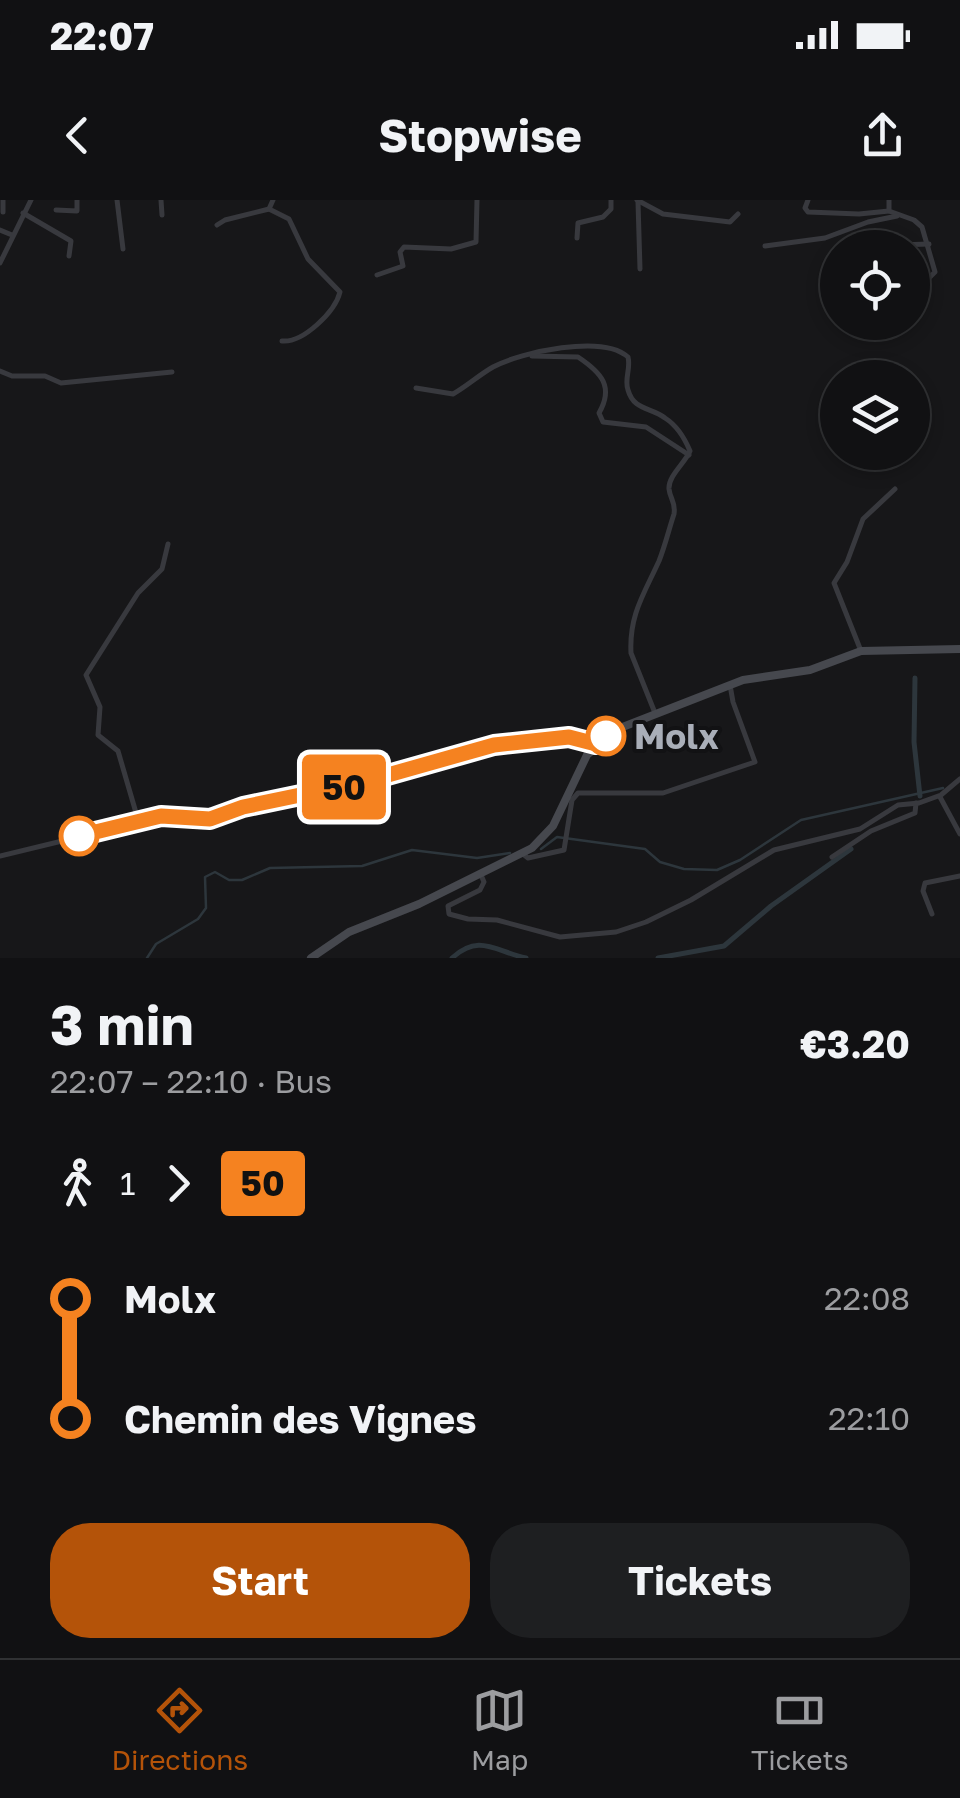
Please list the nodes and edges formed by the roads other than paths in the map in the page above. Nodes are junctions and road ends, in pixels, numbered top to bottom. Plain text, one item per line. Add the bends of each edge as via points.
1 (2, 200) edge
2 (31, 200) edge
3 (77, 200) edge
4 (117, 200) edge
5 (161, 200) edge
6 (273, 200) edge
7 (476, 200) edge
8 (612, 200) edge
9 (637, 200) edge
10 (808, 200) edge
11 (888, 200) edge
12 (56, 210) dead end
13 (269, 210) junction
14 (78, 211) junction
15 (889, 211) junction
16 (3, 212) dead end
17 (23, 214) junction
18 (738, 214) dead end
19 (162, 215) dead end
20 (897, 216) junction
21 (82, 220) dead end
22 (217, 225) dead end
23 (0, 230) edge
24 (922, 230) edge
25 (12, 235) junction
26 (577, 238) dead end
27 (766, 246) dead end
28 (930, 249) edge
29 (123, 250) dead end
30 (69, 256) dead end
31 (0, 263) edge
32 (640, 269) dead end
33 (377, 275) dead end
34 (930, 277) edge
35 (282, 341) dead end
36 (528, 357) junction
37 (0, 371) edge
38 (172, 372) dead end
39 (416, 388) dead end
40 (689, 455) junction
41 (896, 489) dead end
42 (168, 544) dead end
43 (960, 649) edge
44 (861, 651) junction
45 (730, 685) junction
46 (655, 713) junction
47 (594, 747) junction
48 (960, 780) edge
49 (940, 796) junction
50 (916, 804) junction
51 (139, 823) junction
52 (960, 834) edge
53 (524, 854) junction
54 (0, 856) edge
55 (832, 857) dead end
56 (481, 875) junction
57 (960, 876) edge
58 (932, 914) dead end
59 (310, 958) edge

1 - 16 street
2 - 17 street
3 - 14 street
4 - 29 street
5 - 19 street
6 - 13 street
7 - 33 street via 476,242 404,248 404,266
8 - 26 street via 604,217 578,224
9 - 18 street via 684,219 730,222
9 - 32 street
10 - 15 street via 808,212
11 - 15 street
12 - 14 street
13 - 22 street
13 - 35 street via 289,219 308,259 340,292 332,310 294,341
14 - 21 street
15 - 20 street
17 - 25 street
17 - 30 street via 71,241
20 - 24 street
20 - 27 street via 824,238
23 - 25 street
25 - 31 street
28 - 34 street
36 - 39 street via 498,364 453,394
36 - 40 street via 578,357 606,389 603,422 646,427
36 - 40 street via 551,348 624,352 631,362 626,383 638,407 671,423
37 - 38 street via 61,383
40 - 46 street via 670,482 676,506 637,603 630,643
41 - 44 street via 863,519 834,584
42 - 51 street via 162,569 86,675 100,707 98,736 118,751
43 - 44 main road
44 - 45 main road via 810,670
45 - 46 main road
45 - 53 street via 755,762 663,793 578,793 560,853
46 - 47 main road
47 - 51 street via 553,738 494,745 210,819 161,816
47 - 53 main road via 553,826
48 - 49 street
49 - 50 street
49 - 52 street
50 - 55 street via 915,813
50 - 56 street via 898,805 860,829 774,850 665,914 616,932 560,937 449,914 448,906 480,890
51 - 54 street
53 - 56 main road
56 - 59 main road via 349,932
57 - 58 street via 926,883

